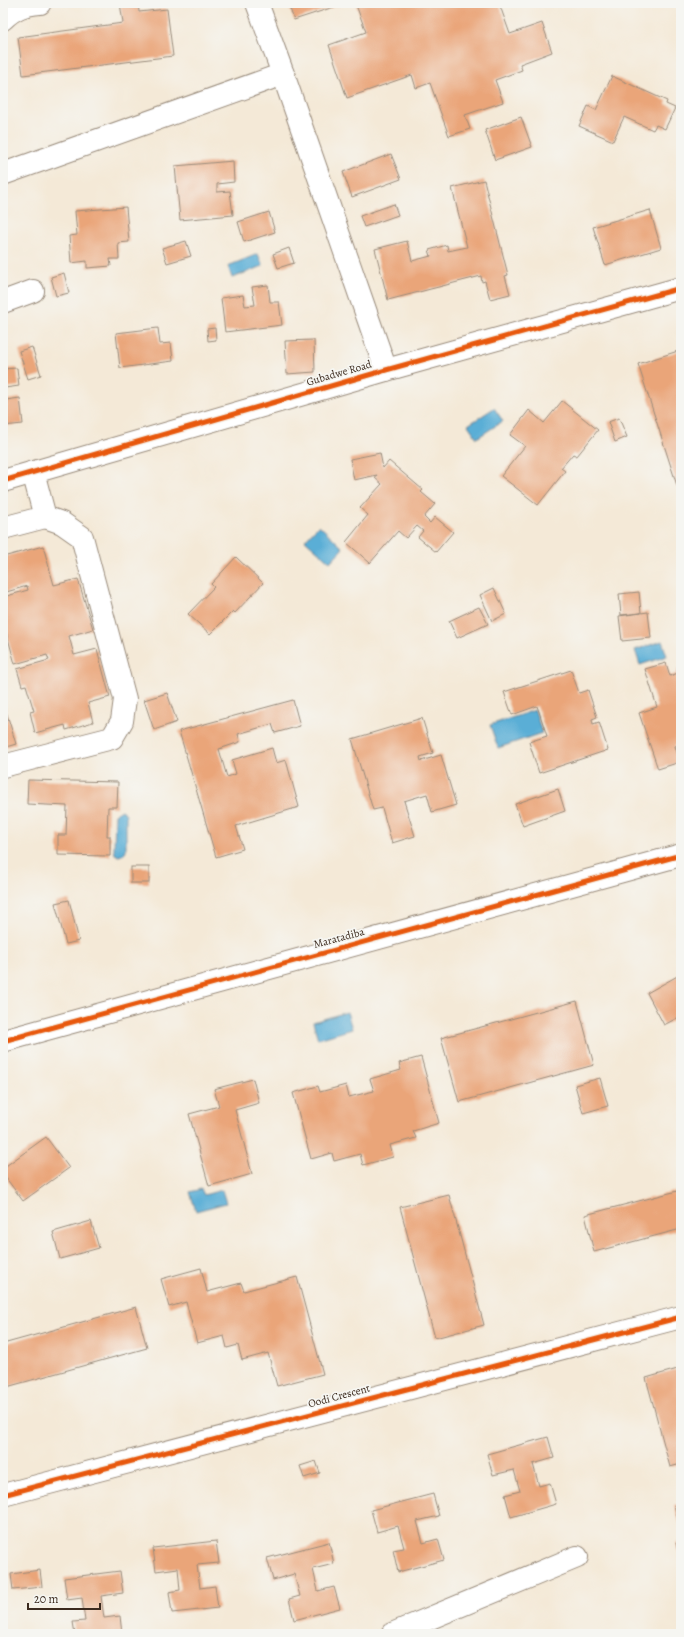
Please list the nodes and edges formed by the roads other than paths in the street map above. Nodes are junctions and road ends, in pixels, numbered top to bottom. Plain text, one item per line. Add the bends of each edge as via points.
1 (40, 3) edge
2 (257, 3) edge
3 (3, 19) edge
4 (284, 74) junction
5 (3, 174) edge
6 (681, 288) edge
7 (33, 291) dead end
8 (3, 302) edge
9 (386, 370) junction
10 (33, 472) junction
11 (3, 481) edge
12 (45, 517) junction
13 (3, 528) edge
14 (3, 766) edge
15 (681, 855) edge
16 (3, 1041) edge
17 (681, 1316) edge
18 (3, 1495) edge
19 (577, 1557) dead end
20 (392, 1634) edge

1 - 3 street via 26,4 13,10
2 - 4 street
4 - 5 street
4 - 9 street
6 - 9 street, Gubadwe Road
7 - 8 street
9 - 10 street, Gubadwe Road
10 - 11 street, Gubadwe Road
10 - 12 street
12 - 13 street
12 - 14 street via 62,523 82,537 125,699 122,721 112,738
15 - 16 street, Maratadiba
17 - 18 street, Oodi Crescent
19 - 20 street

